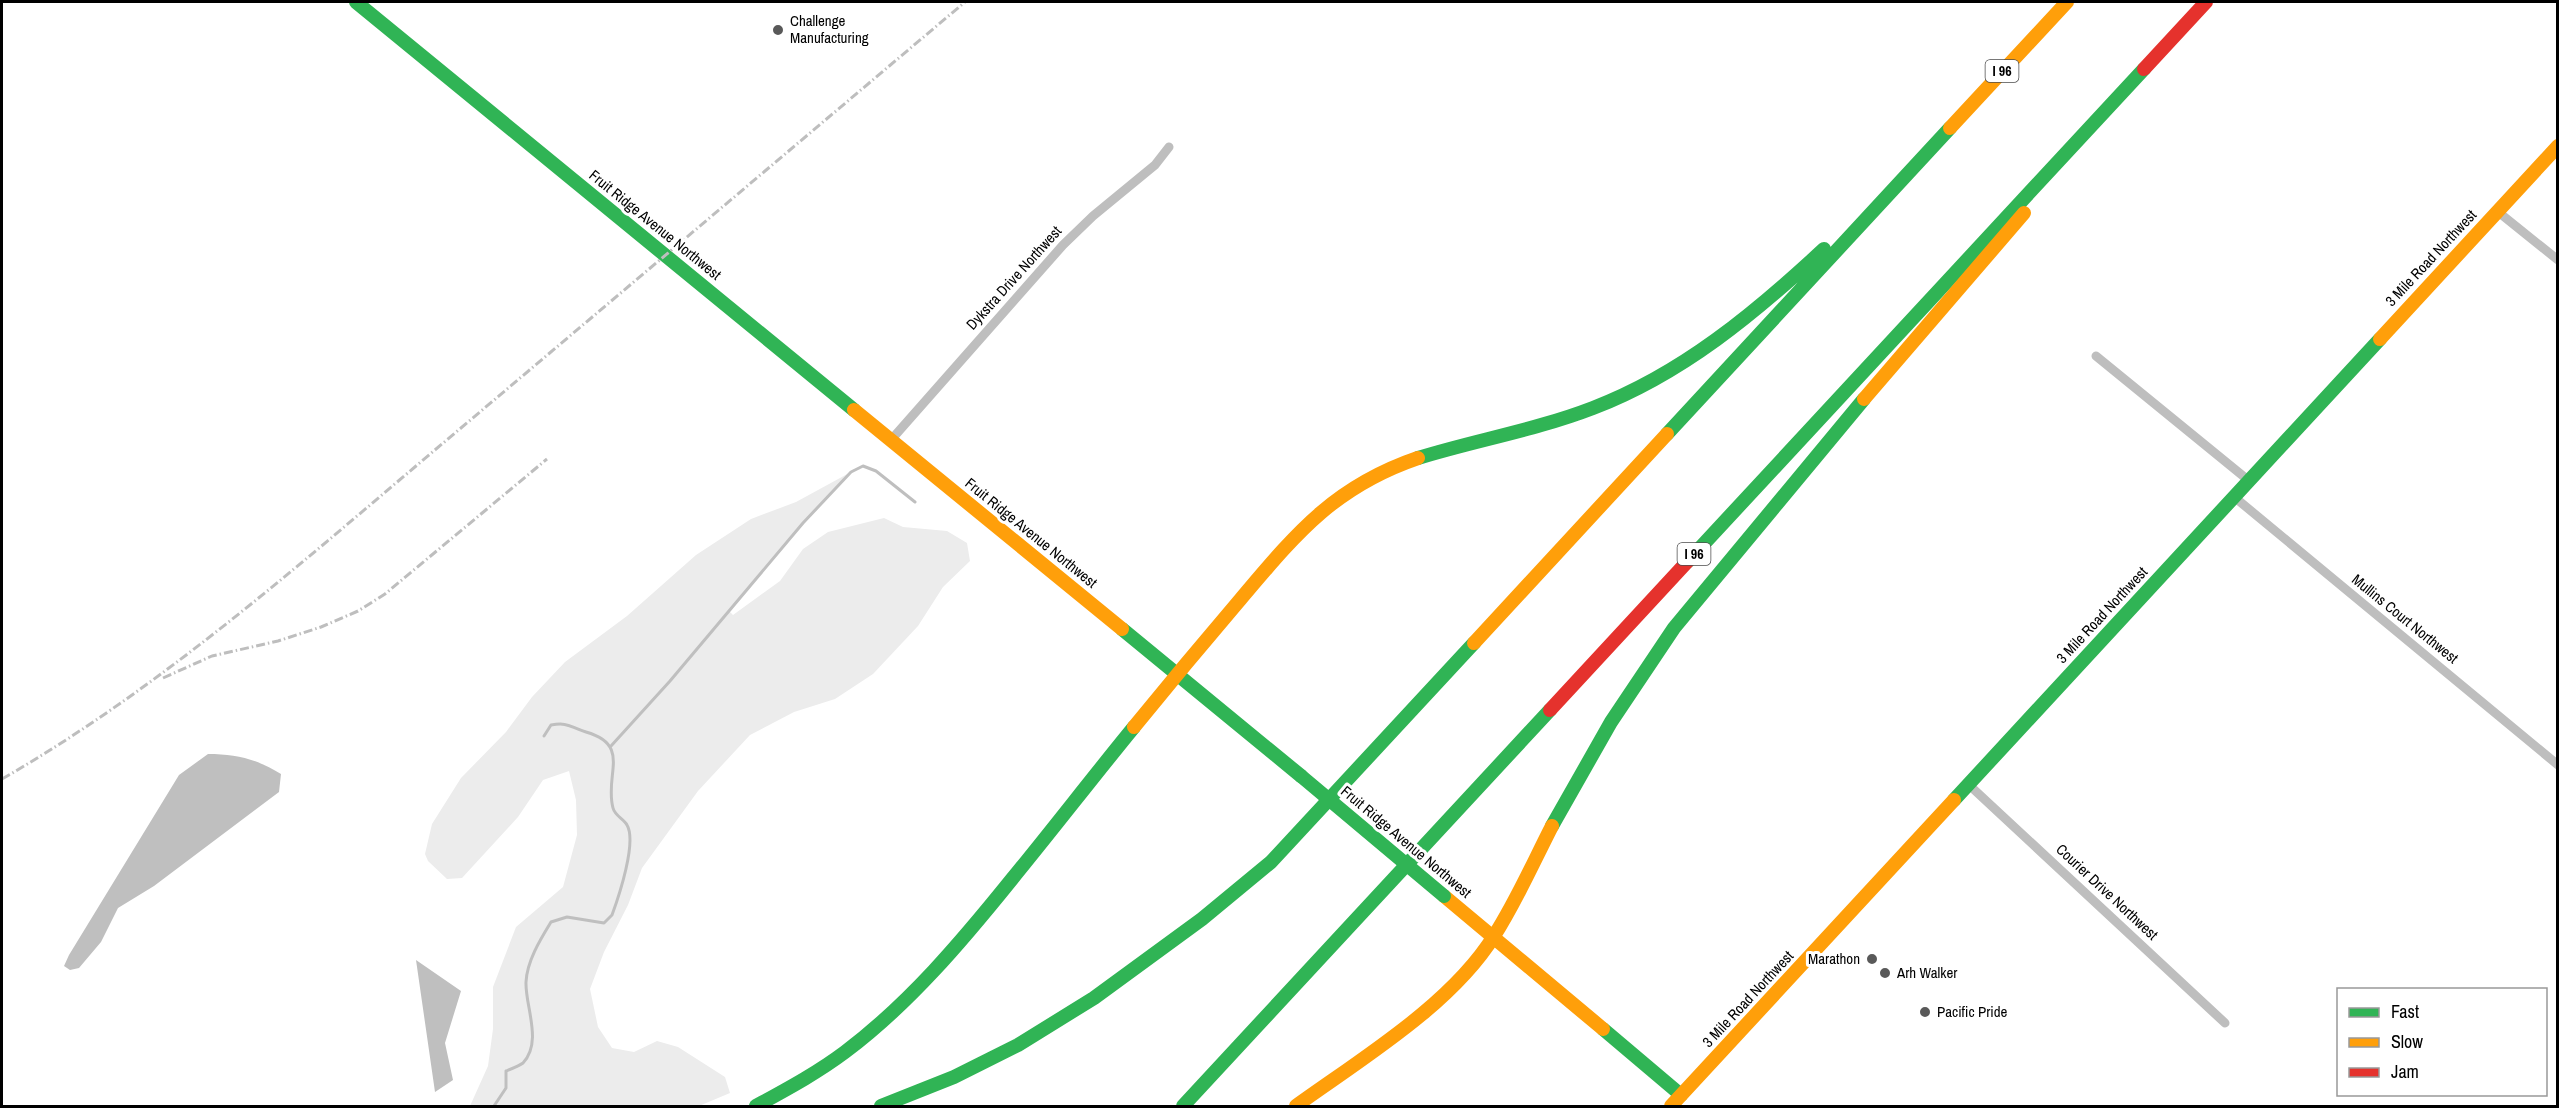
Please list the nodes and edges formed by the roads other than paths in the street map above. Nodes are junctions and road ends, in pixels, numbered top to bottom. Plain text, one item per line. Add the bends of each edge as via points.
1 (356, 2) edge
2 (2067, 2) edge
3 (2206, 2) edge
4 (1951, 126) junction
5 (2558, 146) edge
6 (1169, 147) dead end
7 (2497, 211) junction
8 (2558, 260) edge
9 (2096, 356) dead end
10 (891, 440) junction
11 (2248, 480) junction
12 (2233, 496) junction
13 (1176, 673) junction
14 (2558, 765) edge
15 (1968, 784) junction
16 (1494, 937) junction
17 (2224, 1023) dead end
18 (1681, 1095) junction
19 (756, 1107) edge
20 (881, 1107) edge
21 (1183, 1107) edge
22 (1296, 1107) edge
23 (1671, 1107) edge

1 - 10 main road, Fruit Ridge Avenue Northwest
2 - 4 main road, I 96
3 - 16 main road via 1843,423 1674,628 1611,722
3 - 21 main road, I 96
4 - 13 main road via 1777,293 1720,340 1684,363 1594,408 1391,467 1334,500 1299,532
4 - 20 main road, I 96 via 1271,862 1166,949 1069,1016 976,1067
5 - 7 main road, 3 Mile Road Northwest
6 - 10 street, Dykstra Drive Northwest via 1155,165 1063,245
7 - 8 street
7 - 11 main road, 3 Mile Road Northwest
9 - 11 street
10 - 13 main road, Fruit Ridge Avenue Northwest
11 - 12 main road, 3 Mile Road Northwest
12 - 14 street, Mullins Court Northwest
12 - 15 main road, 3 Mile Road Northwest
13 - 16 main road, Fruit Ridge Avenue Northwest, bridge
13 - 19 main road via 1012,879 886,1021 831,1063
15 - 17 street, Courier Drive Northwest
15 - 18 main road, 3 Mile Road Northwest
16 - 18 main road, Fruit Ridge Avenue Northwest
16 - 22 main road via 1440,998
18 - 23 main road, 3 Mile Road Northwest

